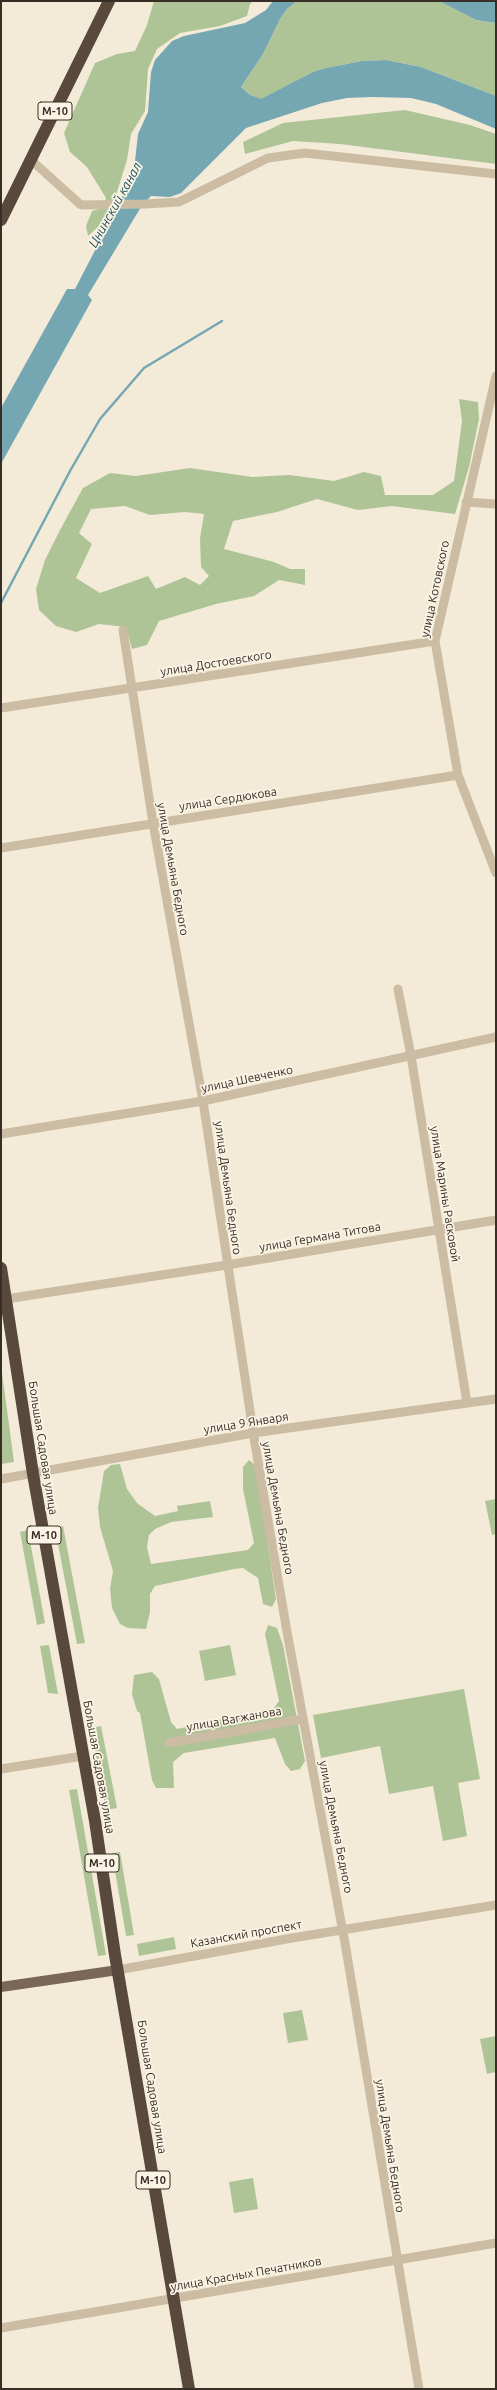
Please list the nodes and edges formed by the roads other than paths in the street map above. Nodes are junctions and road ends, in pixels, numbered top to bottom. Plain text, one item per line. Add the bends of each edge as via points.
1 (108, 1) edge
2 (31, 160) junction
3 (496, 174) edge
4 (1, 220) edge
5 (496, 376) edge
6 (466, 502) junction
7 (496, 504) edge
8 (123, 630) dead end
9 (435, 641) junction
10 (134, 688) junction
11 (1, 708) edge
12 (458, 775) junction
13 (152, 823) junction
14 (1, 848) edge
15 (496, 873) edge
16 (398, 989) dead end
17 (496, 1038) edge
18 (411, 1056) junction
19 (203, 1101) junction
20 (1, 1134) edge
21 (496, 1220) edge
22 (438, 1229) junction
23 (227, 1265) junction
24 (1, 1268) edge
25 (6, 1299) junction
26 (496, 1399) edge
27 (467, 1403) junction
28 (253, 1432) junction
29 (32, 1474) junction
30 (1, 1479) edge
31 (303, 1719) junction
32 (169, 1743) dead end
33 (84, 1756) junction
34 (1, 1769) edge
35 (496, 1905) edge
36 (343, 1930) junction
37 (118, 1970) junction
38 (1, 1987) edge
39 (496, 2243) edge
40 (397, 2260) junction
41 (174, 2298) junction
42 (1, 2328) edge
43 (189, 2389) edge
44 (419, 2389) edge

1 - 2 highway, М-10
2 - 3 street via 81,204 179,202 268,158 305,153
2 - 4 highway, М-10
5 - 6 street, улица Котовского
6 - 7 street
6 - 9 street, улица Котовского
8 - 10 street, улица Демьяна Бедного
9 - 10 street, улица Достоевского
9 - 12 street, улица Котовского
10 - 11 street, улица Достоевского
10 - 13 street, улица Демьяна Бедного
12 - 13 street, улица Сердюкова
12 - 15 street, улица Котовского
13 - 14 street, улица Сердюкова
13 - 19 street, улица Демьяна Бедного
16 - 18 street, улица Марины Расковой
17 - 18 street, улица Шевченко
18 - 19 street, улица Шевченко
18 - 22 street, улица Марины Расковой
19 - 20 street, улица Шевченко
19 - 23 street, улица Демьяна Бедного
21 - 22 street, улица Германа Титова
22 - 23 street, улица Германа Титова
22 - 27 street, улица Марины Расковой
23 - 25 street, улица Германа Титова
23 - 28 street, улица Демьяна Бедного
24 - 25 highway, Большая Садовая улица / М-10
25 - 29 highway, Большая Садовая улица / М-10
26 - 27 street, улица 9 Января
27 - 28 street, улица 9 Января
28 - 29 street, улица 9 Января
28 - 31 street, улица Демьяна Бедного
29 - 30 street, улица 9 Января
29 - 33 highway, Большая Садовая улица / М-10
31 - 32 street, улица Вагжанова
31 - 36 street, улица Демьяна Бедного
33 - 34 street
33 - 37 highway, Большая Садовая улица / М-10
35 - 36 street, Казанский проспект
36 - 37 street, Казанский проспект
36 - 40 street, улица Демьяна Бедного
37 - 38 main road, Казанский проспект
37 - 41 highway, Большая Садовая улица / М-10
39 - 40 street, улица Красных Печатников
40 - 41 street, улица Красных Печатников
40 - 44 street, улица Демьяна Бедного
41 - 42 street, улица Красных Печатников
41 - 43 highway, Большая Садовая улица / М-10

